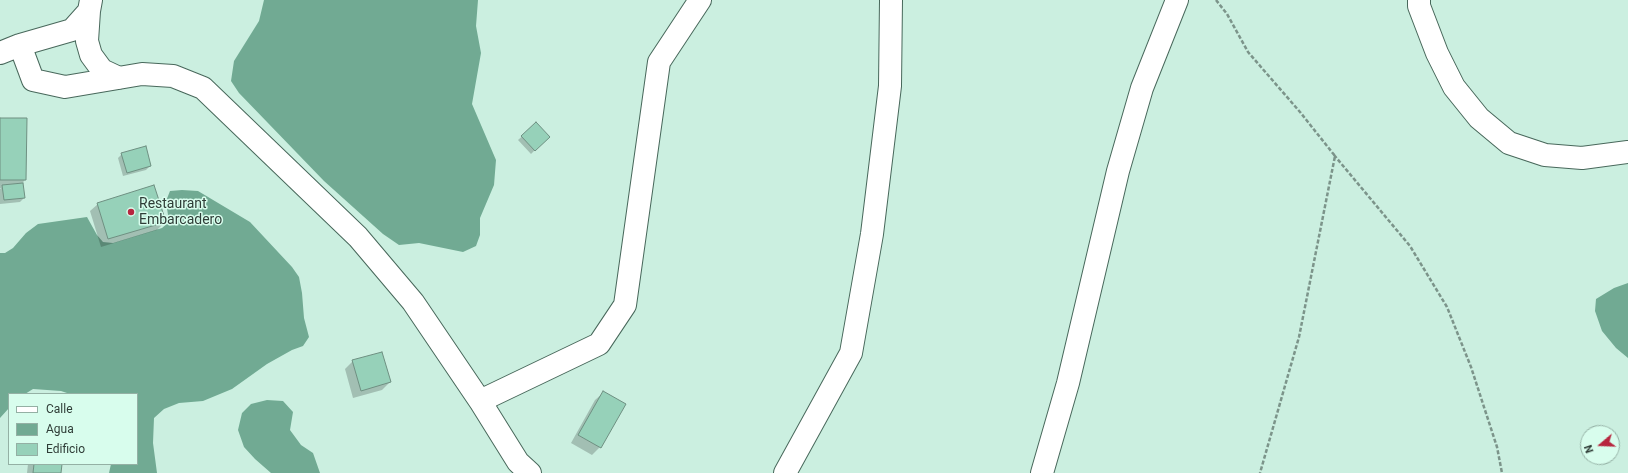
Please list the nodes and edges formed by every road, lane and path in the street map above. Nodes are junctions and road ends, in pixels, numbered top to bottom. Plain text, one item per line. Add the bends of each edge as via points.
1 (700, 0) edge
2 (891, 0) edge
3 (1177, 0) edge
4 (1216, 0) edge
5 (1418, 0) edge
6 (90, 5) edge
7 (10, 49) edge
8 (119, 78) junction
9 (1628, 152) edge
10 (1334, 155) junction
11 (480, 401) junction
12 (530, 473) edge
13 (785, 473) edge
14 (1042, 473) edge
15 (1260, 473) edge
16 (1502, 473) edge

1 - 11 street via 659,62 624,305 599,344
2 - 13 street via 890,86 872,234 851,353
3 - 14 street via 1142,88 1118,171 1068,383
4 - 10 path via 1227,14 1248,52
5 - 9 street via 1436,53 1454,87 1479,118 1510,143 1545,155 1582,158
6 - 7 street via 72,30
6 - 8 street via 87,40 91,55 102,70
7 - 8 street via 33,80 64,87
8 - 11 street via 142,74 173,76 203,88 358,237 413,302
10 - 15 path via 1299,337
10 - 16 path via 1410,246 1447,307 1471,367 1497,447
11 - 12 street via 518,462

